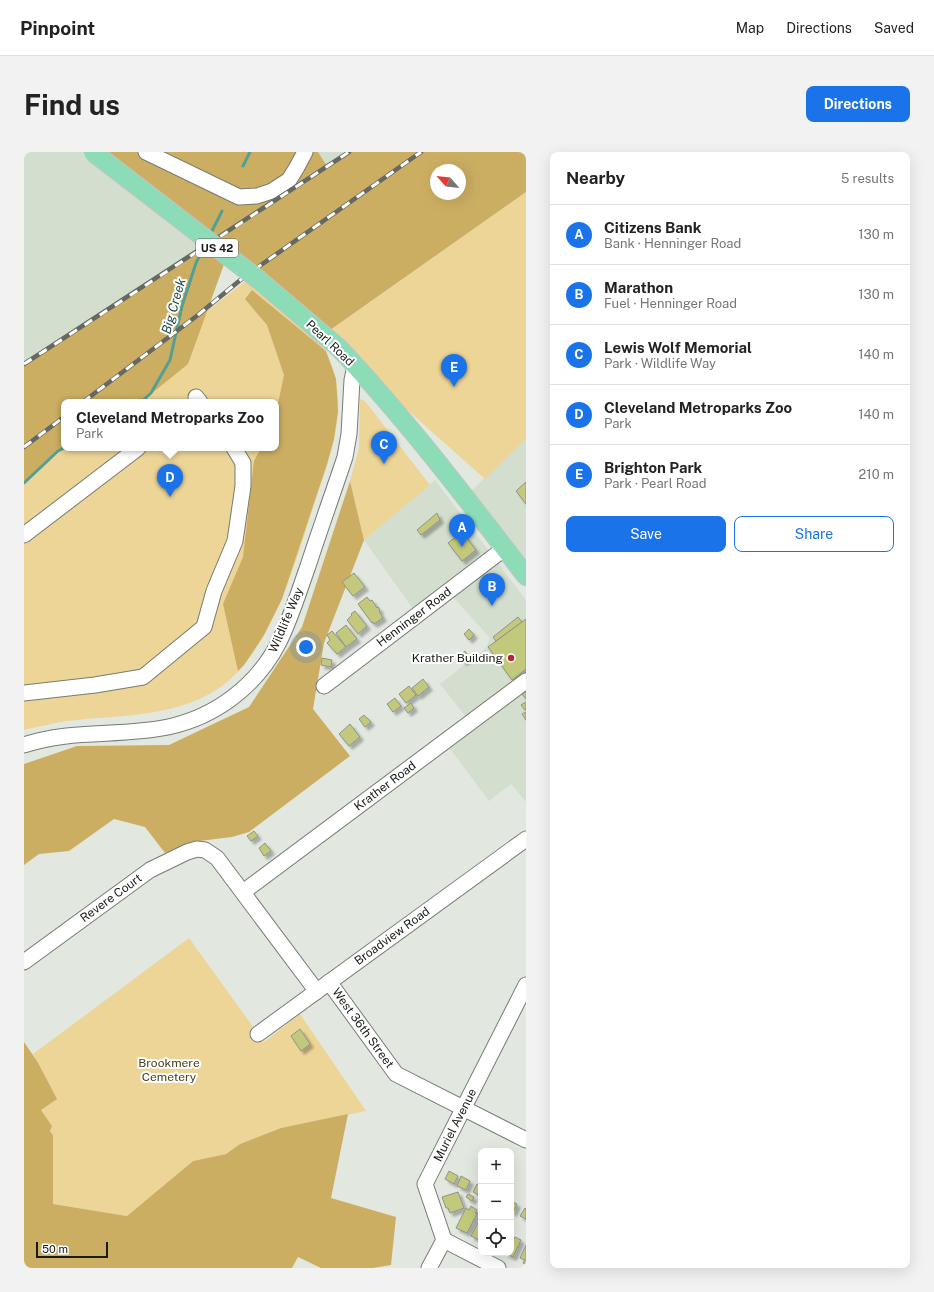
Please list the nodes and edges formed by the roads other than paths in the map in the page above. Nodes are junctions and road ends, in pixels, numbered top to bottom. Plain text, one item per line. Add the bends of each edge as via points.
1 (93, 152) edge
2 (146, 152) edge
3 (305, 152) edge
4 (356, 366) junction
5 (134, 451) edge
6 (236, 451) edge
7 (24, 535) edge
8 (505, 548) junction
9 (524, 569) edge
10 (526, 681) edge
11 (324, 686) dead end
12 (24, 693) edge
13 (24, 745) edge
14 (526, 839) edge
15 (205, 850) joint
16 (243, 892) junction
17 (24, 962) edge
18 (329, 982) junction
19 (526, 985) edge
20 (316, 992) junction
21 (258, 1034) dead end
22 (464, 1108) junction
23 (526, 1140) edge
24 (444, 1240) junction
25 (429, 1268) edge
26 (498, 1268) edge

1 - 4 main road, Pearl Road / US 42, bridge via 259,280 339,348
2 - 3 street via 239,197 257,196 272,191 289,180
4 - 8 main road, Pearl Road / US 42
4 - 13 street, Wildlife Way via 352,380 345,457 292,610 279,642 262,670 242,691 192,721 144,731 58,738
5 - 7 street
6 - 12 street via 243,463 243,486 235,541 214,591 204,627 143,677
8 - 9 main road, Pearl Road / US 42
8 - 11 street, Henninger Road
10 - 16 street, Krather Road
14 - 18 street, Broadview Road
15 - 16 street, West 36th Street via 217,858
15 - 17 street, Revere Court via 187,852 150,870
16 - 20 street, West 36th Street
18 - 20 street, Broadview Road
18 - 22 street, West 36th Street via 396,1074
19 - 22 street, Muriel Avenue
20 - 21 street, Broadview Road
22 - 23 street, West 36th Street
22 - 24 street, Muriel Avenue via 425,1184
24 - 25 street
24 - 26 street

